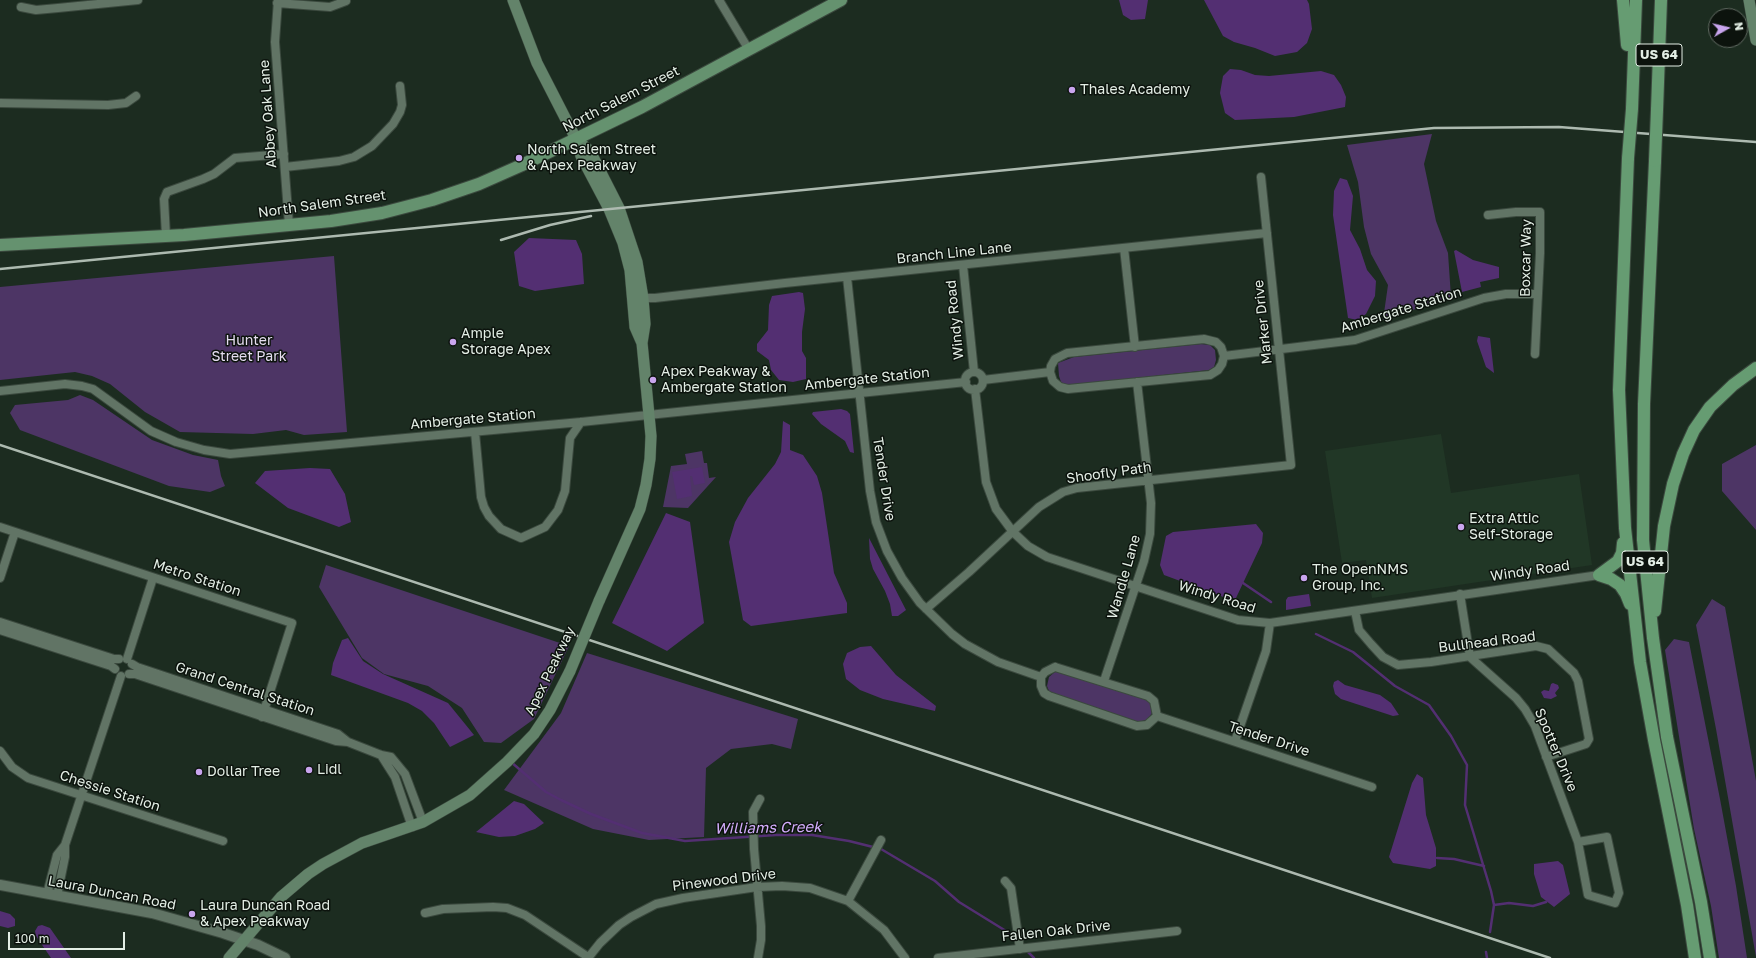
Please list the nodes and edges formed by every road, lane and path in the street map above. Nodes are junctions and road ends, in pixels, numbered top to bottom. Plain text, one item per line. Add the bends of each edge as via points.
1 (138, 0) edge
2 (513, 0) edge
3 (719, 0) edge
4 (841, 0) edge
5 (1623, 0) edge
6 (1636, 0) edge
7 (1662, 0) edge
8 (1748, 0) edge
9 (346, 1) edge
10 (277, 2) edge
11 (58, 4) edge
12 (21, 7) dead end
13 (1755, 33) edge
14 (749, 50) junction
15 (400, 86) dead end
16 (1632, 89) junction
17 (136, 96) dead end
18 (0, 103) edge
19 (576, 139) junction
20 (284, 154) junction
21 (285, 167) junction
22 (1261, 177) dead end
23 (1488, 215) dead end
24 (289, 225) junction
25 (1267, 233) junction
26 (166, 236) junction
27 (0, 245) edge
28 (1124, 248) junction
29 (963, 265) junction
30 (847, 277) junction
31 (1538, 294) junction
32 (643, 298) junction
33 (642, 343) junction
34 (1135, 347) junction
35 (1279, 350) junction
36 (1535, 354) dead end
37 (1224, 356) junction
38 (1756, 368) edge
39 (974, 372) junction
40 (1050, 372) junction
41 (983, 380) junction
42 (966, 382) junction
43 (1137, 382) junction
44 (975, 389) junction
45 (0, 391) edge
46 (860, 393) junction
47 (649, 415) junction
48 (581, 422) junction
49 (475, 432) junction
50 (1291, 465) joint
51 (1149, 479) junction
52 (0, 527) edge
53 (1626, 528) junction
54 (15, 532) junction
55 (1012, 532) junction
56 (1599, 575) junction
57 (0, 578) edge
58 (153, 578) junction
59 (1137, 586) junction
60 (1460, 594) junction
61 (926, 610) junction
62 (1355, 611) junction
63 (1635, 621) junction
64 (0, 622) edge
65 (1270, 623) junction
66 (0, 630) edge
67 (1653, 638) junction
68 (1470, 656) junction
69 (126, 661) junction
70 (122, 673) junction
71 (1041, 677) junction
72 (1104, 681) junction
73 (263, 713) junction
74 (1157, 716) junction
75 (1236, 741) junction
76 (0, 751) edge
77 (381, 755) junction
78 (1546, 758) junction
79 (1372, 787) dead end
80 (81, 796) junction
81 (760, 799) dead end
82 (423, 822) junction
83 (412, 827) junction
84 (881, 840) dead end
85 (223, 841) dead end
86 (1578, 842) junction
87 (65, 845) junction
88 (1005, 881) dead end
89 (0, 885) edge
90 (757, 887) junction
91 (47, 894) junction
92 (57, 896) junction
93 (848, 901) junction
94 (425, 913) dead end
95 (1177, 931) dead end
96 (244, 941) junction
97 (1020, 949) junction
98 (229, 958) edge
99 (285, 958) edge
100 (588, 958) edge
101 (758, 958) edge
102 (905, 958) edge
103 (938, 958) edge
104 (1695, 958) edge
105 (1710, 958) edge

1 - 11 street
2 - 19 main road, Apex Peakway via 537,63
3 - 14 street
4 - 14 main road, North Salem Street
5 - 16 highway
6 - 16 highway, US 64
7 - 67 highway, US 64, bridge via 1644,404 1643,540
8 - 13 main road
9 - 10 street via 330,7
10 - 20 street, Abbey Oak Lane via 275,42
11 - 12 street via 36,10
14 - 19 main road, North Salem Street
15 - 21 street via 400,112 394,124 372,146 339,161
16 - 53 highway, US 64, bridge via 1619,390
17 - 18 street via 126,103 108,105
19 - 24 main road, North Salem Street via 479,184 432,200 361,217
19 - 32 main road, Apex Peakway via 590,151 619,208 633,247
19 - 33 main road, Apex Peakway via 581,156 624,243 630,270 636,327
20 - 21 street, Abbey Oak Lane
20 - 26 street via 235,158 214,174 166,192
21 - 24 street, Abbey Oak Lane
22 - 25 street, Marker Drive
23 - 31 street, Boxcar Way via 1540,212
24 - 26 main road, North Salem Street
25 - 28 street, Branch Line Lane
25 - 35 street, Marker Drive
26 - 27 main road, North Salem Street
28 - 29 street, Branch Line Lane
28 - 34 street
29 - 30 street, Branch Line Lane
29 - 39 street, Windy Road
30 - 32 street, Branch Line Lane via 653,299
30 - 46 street, Tender Drive
31 - 35 street, Ambergate Station via 1494,295 1354,340
31 - 36 street, Boxcar Way
32 - 33 main road, Apex Peakway via 645,324
33 - 47 main road, Apex Peakway
34 - 37 street via 1204,339 1216,342
34 - 40 street via 1067,353 1055,359
35 - 37 street, Ambergate Station
35 - 50 street, Marker Drive
37 - 43 street via 1218,370 1210,375
38 - 67 highway via 1710,407 1694,430 1683,454 1672,484 1664,526
39 - 41 street via 979,373
39 - 42 street via 968,374
40 - 41 street
40 - 43 street via 1053,381 1068,389
41 - 44 street via 980,387
42 - 44 street via 970,388
42 - 46 street, Ambergate Station
43 - 51 street, Wandle Lane
44 - 55 street, Windy Road via 986,482 996,509
45 - 49 street, Ambergate Station via 65,384 93,389 151,430 176,442 230,454
46 - 47 street, Ambergate Station
46 - 61 street, Tender Drive via 870,491 876,522 894,565
47 - 48 street, Ambergate Station
47 - 82 main road, Apex Peakway, bridge via 650,459 641,506 570,671 550,710 523,747 470,794
48 - 49 street, Ambergate Station
48 - 49 street via 570,438 565,491 558,510 545,527 521,538 501,529 491,520 484,507
50 - 51 street, Shoofly Path
51 - 55 street, Shoofly Path via 1063,492 1039,507
51 - 59 street, Wandle Lane via 1150,534
52 - 54 street, Metro Station
53 - 56 highway via 1620,558
53 - 63 highway, US 64
54 - 57 street
54 - 58 street, Metro Station
55 - 59 street, Windy Road via 1028,546 1047,557
55 - 61 street, Shoofly Path
56 - 60 street, Windy Road
56 - 63 highway via 1615,581 1624,589
58 - 69 street
58 - 73 street, Metro Station via 292,623
59 - 65 street, Windy Road via 1238,620
59 - 72 street, Wandle Lane
60 - 62 street, Windy Road
60 - 68 street
61 - 71 street, Tender Drive via 952,634 977,651 1014,669
62 - 65 street, Windy Road
62 - 68 street, Bullhead Road via 1359,630 1383,657 1390,661 1401,665
63 - 104 highway, US 64 via 1640,662
64 - 69 street, Grand Central Station
65 - 75 street via 1266,651
66 - 70 street, Grand Central Station via 111,666
67 - 105 highway, US 64 via 1666,737 1701,902
68 - 78 street, Spotter Drive via 1525,708 1535,726
68 - 78 street, Bullhead Road via 1536,646 1548,649 1574,673 1589,739 1586,744
69 - 70 street via 132,670
69 - 70 street via 116,663
69 - 73 street, Grand Central Station
70 - 73 street, Grand Central Station via 135,674
70 - 80 street
71 - 72 street via 1050,669 1059,667
71 - 74 street via 1041,686 1044,693 1049,696 1137,726 1146,725
72 - 74 street via 1148,696 1154,702
73 - 77 street, Grand Central Station
74 - 75 street, Tender Drive
75 - 79 street, Tender Drive
76 - 80 street, Chessie Station via 18,773
77 - 82 street, Grand Central Station via 391,757 403,770
77 - 83 street via 395,777
78 - 86 street, Spotter Drive
80 - 85 street, Chessie Station
80 - 87 street
81 - 90 street via 753,812
82 - 83 main road, Apex Peakway
83 - 96 main road, Apex Peakway via 362,844 322,864 281,897
84 - 93 street
86 - 86 street, Spotter Drive via 1588,895 1616,903 1618,893 1607,837
87 - 91 street via 57,855
87 - 92 street
88 - 97 street via 1011,888
89 - 91 street, Laura Duncan Road
90 - 93 street, Pinewood Drive via 810,888
90 - 100 street, Pinewood Drive via 670,900 644,909 618,925
90 - 101 street via 761,926
91 - 92 street, Laura Duncan Road
92 - 96 street, Laura Duncan Road via 152,913
93 - 102 street, Pinewood Drive via 884,930
94 - 100 street via 443,909 508,908 525,915
95 - 97 street, Fallen Oak Drive
96 - 98 main road, Apex Peakway
96 - 99 street, Laura Duncan Road
97 - 103 street, Fallen Oak Drive

